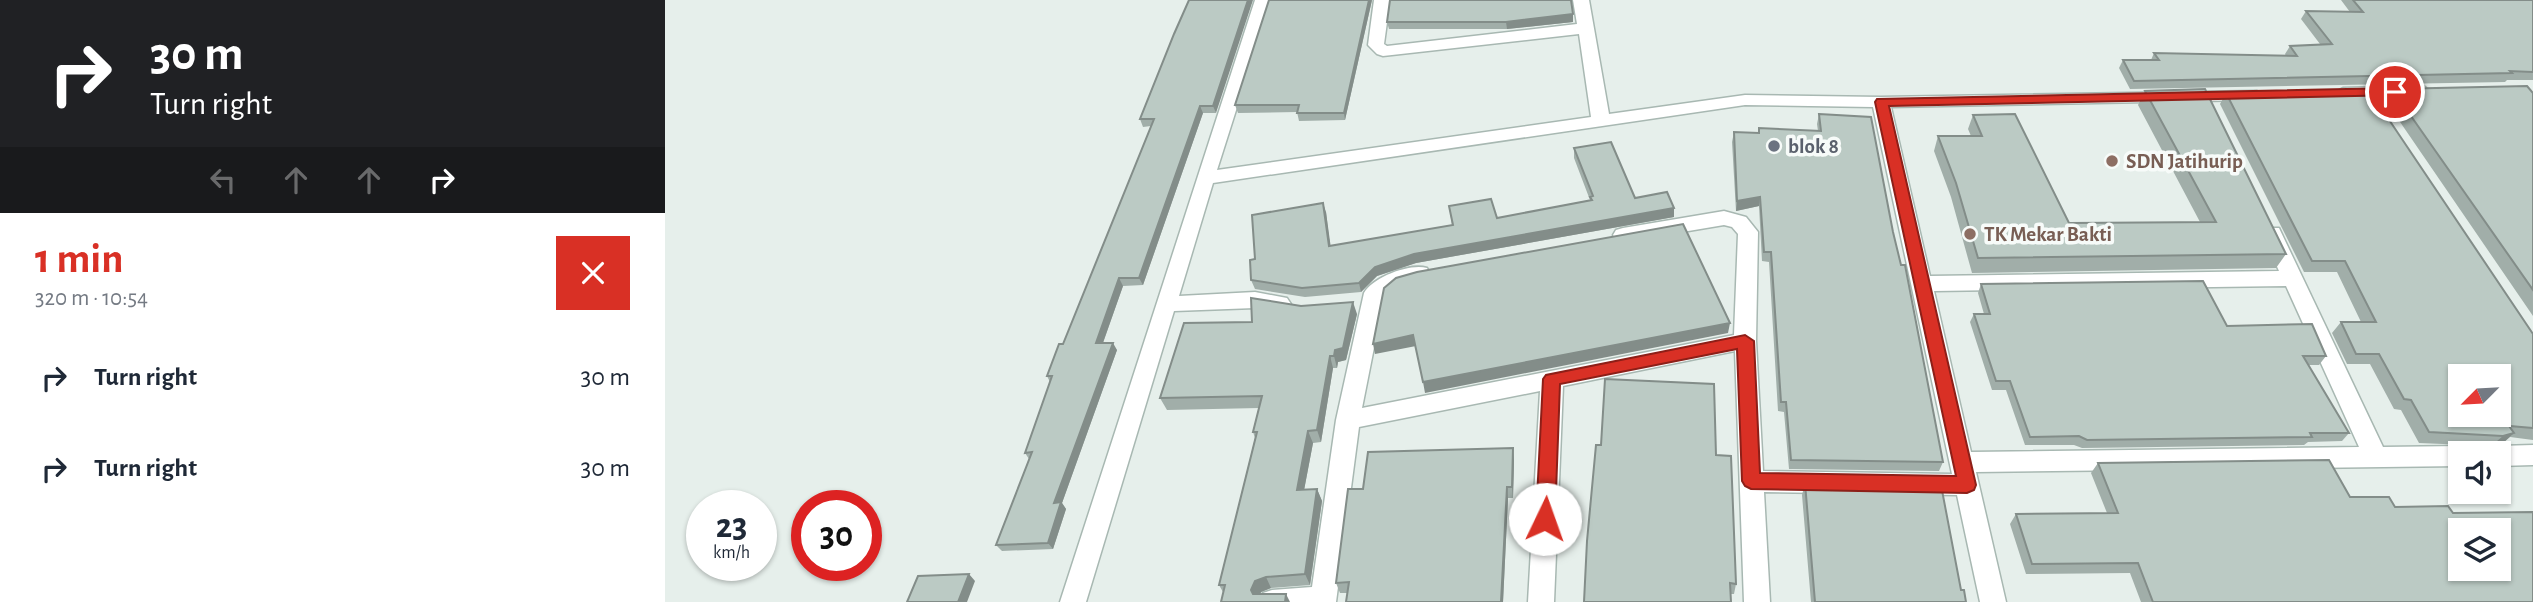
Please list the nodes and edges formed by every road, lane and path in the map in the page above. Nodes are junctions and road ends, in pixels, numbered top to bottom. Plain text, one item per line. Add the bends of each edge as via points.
1 (1263, 0) edge
2 (1382, 0) edge
3 (1581, 0) edge
4 (1586, 28) junction
5 (2435, 91) edge
6 (2368, 92) junction
7 (2327, 93) edge
8 (2273, 94) edge
9 (2205, 96) junction
10 (1881, 102) junction
11 (2383, 115) edge
12 (2217, 120) edge
13 (1601, 121) junction
14 (1205, 178) junction
15 (2264, 218) edge
16 (1598, 240) edge
17 (1440, 269) edge
18 (2294, 278) junction
19 (1922, 284) junction
20 (1372, 302) junction
21 (1166, 304) junction
22 (1349, 304) edge
23 (1305, 309) edge
24 (1745, 341) junction
25 (1552, 379) junction
26 (1348, 420) junction
27 (2533, 455) edge
28 (2375, 456) junction
29 (2448, 456) edge
30 (2511, 456) edge
31 (1964, 473) junction
32 (1751, 481) junction
33 (1323, 601) edge
34 (1073, 602) edge
35 (1272, 602) edge
36 (1541, 602) edge
37 (1757, 602) edge
38 (1993, 602) edge

1 - 14 street
2 - 4 street via 1376,45 1383,51
3 - 4 street
4 - 13 street
5 - 6 street
6 - 7 street
6 - 11 street
8 - 9 street
9 - 10 street
9 - 12 street
10 - 13 street via 1745,100
10 - 19 street
13 - 14 street
14 - 21 street
15 - 18 street
16 - 24 street via 1724,218 1739,222 1748,232
17 - 20 street via 1390,282 1374,293
18 - 19 street
18 - 28 street
19 - 31 street
20 - 22 street
20 - 26 street
21 - 23 street via 1255,300
21 - 34 street
24 - 25 street
24 - 32 street
25 - 26 street
25 - 36 street
26 - 33 street
27 - 30 street
28 - 29 street
28 - 31 street
31 - 32 street
31 - 38 street
32 - 37 street
33 - 35 street

